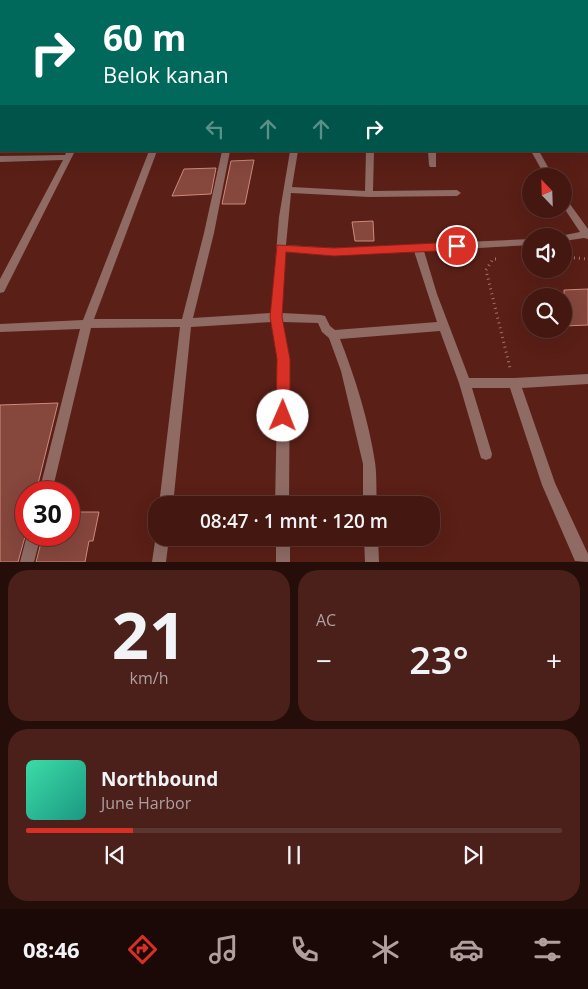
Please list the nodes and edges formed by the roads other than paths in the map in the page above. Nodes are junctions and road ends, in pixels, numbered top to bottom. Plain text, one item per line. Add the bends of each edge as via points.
1 (153, 152) edge
2 (226, 152) edge
3 (294, 152) edge
4 (370, 152) edge
5 (432, 152) edge
6 (536, 152) edge
7 (70, 154) edge
8 (0, 159) edge
9 (433, 165) dead end
10 (545, 168) edge
11 (288, 190) junction
12 (458, 193) dead end
13 (369, 194) junction
14 (572, 213) edge
15 (587, 235) edge
16 (572, 237) edge
17 (522, 242) edge
18 (280, 248) junction
19 (418, 248) junction
20 (0, 289) edge
21 (276, 317) junction
22 (186, 323) junction
23 (87, 324) junction
24 (444, 326) junction
25 (0, 328) edge
26 (333, 335) junction
27 (588, 379) edge
28 (465, 382) junction
29 (514, 383) junction
30 (486, 454) dead end
31 (48, 481) edge
32 (167, 496) edge
33 (282, 496) edge
34 (370, 496) edge
35 (31, 546) edge
36 (161, 546) edge
37 (283, 546) edge
38 (371, 546) edge
39 (27, 562) edge
40 (158, 562) edge
41 (283, 562) edge
42 (372, 562) edge
43 (585, 562) edge

1 - 23 street
2 - 22 street
3 - 11 street
4 - 13 street
5 - 9 street
6 - 10 street
7 - 8 street
7 - 20 street
11 - 13 street
11 - 18 street
12 - 13 street
14 - 15 street
15 - 16 street
17 - 19 street
18 - 19 street via 334,252
18 - 21 street
19 - 24 street
21 - 22 street
21 - 26 street via 321,319 326,330
21 - 33 street via 284,359
22 - 23 street
22 - 32 street
23 - 25 street
23 - 31 street
24 - 26 street
24 - 28 street
26 - 34 street via 347,371 366,448
27 - 29 street
28 - 29 street
28 - 30 street
29 - 43 street via 549,485
35 - 39 street
36 - 40 street
37 - 41 street
38 - 42 street

